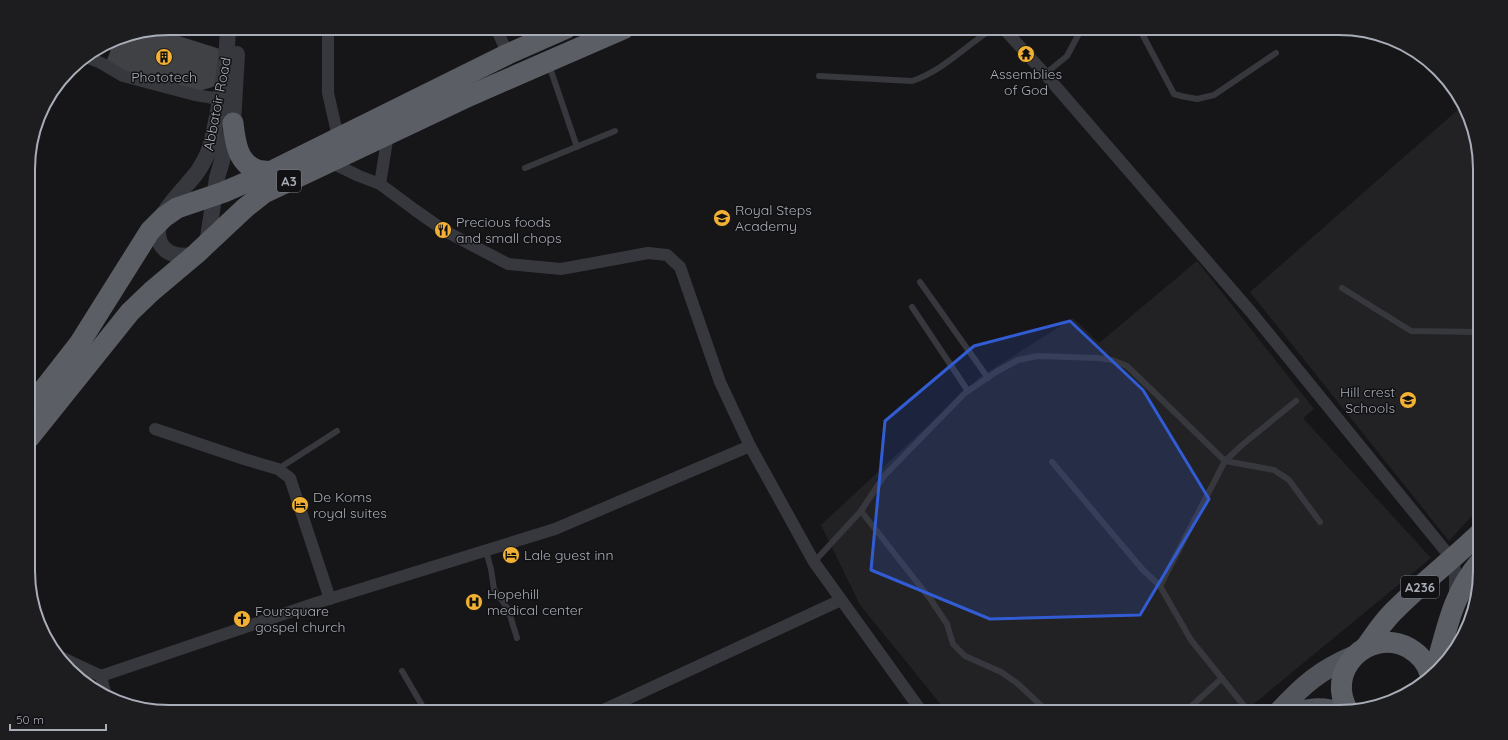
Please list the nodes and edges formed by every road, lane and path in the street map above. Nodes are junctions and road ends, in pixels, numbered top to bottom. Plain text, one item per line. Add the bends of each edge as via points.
1 (228, 35) edge
2 (239, 35) edge
3 (328, 35) edge
4 (499, 35) edge
5 (551, 35) edge
6 (600, 35) edge
7 (984, 35) edge
8 (1009, 35) edge
9 (1078, 35) edge
10 (1143, 35) edge
11 (1276, 53) dead end
12 (508, 54) junction
13 (93, 60) edge
14 (547, 62) junction
15 (1045, 74) junction
16 (818, 76) dead end
17 (220, 99) junction
18 (233, 123) junction
19 (615, 131) dead end
20 (388, 134) junction
21 (338, 137) junction
22 (577, 147) junction
23 (330, 162) junction
24 (525, 168) dead end
25 (270, 172) junction
26 (380, 184) junction
27 (214, 195) junction
28 (159, 221) junction
29 (202, 249) junction
30 (920, 282) dead end
31 (1342, 288) dead end
32 (912, 307) dead end
33 (1473, 332) edge
34 (988, 378) junction
35 (968, 391) junction
36 (35, 400) edge
37 (1296, 401) dead end
38 (155, 429) dead end
39 (35, 431) edge
40 (336, 431) dead end
41 (750, 446) junction
42 (1225, 461) junction
43 (1052, 462) dead end
44 (278, 469) junction
45 (861, 511) junction
46 (1320, 522) dead end
47 (1473, 540) edge
48 (486, 551) junction
49 (1452, 559) junction
50 (814, 562) junction
51 (1473, 570) edge
52 (1160, 586) junction
53 (330, 599) junction
54 (841, 600) junction
55 (1454, 604) junction
56 (517, 638) dead end
57 (1360, 652) junction
58 (1438, 661) edge
59 (71, 662) edge
60 (402, 671) dead end
61 (1428, 671) edge
62 (101, 676) junction
63 (1222, 678) junction
64 (104, 687) edge
65 (422, 705) edge
66 (614, 705) edge
67 (917, 705) edge
68 (1041, 705) edge
69 (1193, 705) edge
70 (1243, 705) edge
71 (1284, 705) edge
72 (1345, 705) edge

1 - 17 street, Abbatoir Road via 227,60
2 - 18 street, Abbatoir Road
3 - 21 street via 328,93
4 - 12 street
5 - 12 highway, A3
6 - 14 highway, A3
7 - 16 lane via 925,77 912,81
8 - 15 street
9 - 15 lane via 1067,56
10 - 11 lane via 1174,94 1188,98 1197,99 1214,95
12 - 21 highway, A3
13 - 17 street via 123,76
14 - 20 highway, A3
14 - 22 lane
15 - 49 street via 1251,312
17 - 28 street, Abbatoir Road via 207,156
18 - 25 highway via 236,146 244,161 256,170
18 - 27 street, Abbatoir Road
19 - 22 lane
20 - 23 highway, A3
20 - 26 street
21 - 25 highway, A3
22 - 24 lane
23 - 26 street
23 - 29 highway, A3 via 264,193
25 - 27 highway, A3
26 - 41 street via 445,231 508,264 562,269 648,253 667,256 680,267 720,382
27 - 28 highway, A3 via 177,208
27 - 29 street, Abbatoir Road
28 - 29 street via 158,238 170,253 186,257
28 - 36 highway, A3 via 150,231 78,344
29 - 39 highway, A3 via 130,312
30 - 34 lane
31 - 33 lane via 1411,331
32 - 35 lane
34 - 35 lane
34 - 42 lane via 1018,360 1038,356 1112,360 1127,366
35 - 45 lane via 884,476
37 - 42 lane
38 - 44 street
40 - 44 lane
41 - 48 street via 556,529
41 - 50 street
42 - 46 lane via 1274,470 1289,480
42 - 52 lane
43 - 52 lane via 1143,570
44 - 53 street via 290,478
45 - 50 lane
45 - 68 lane via 931,600 947,624 953,644 965,656 1001,672 1017,683
47 - 49 highway, A236
48 - 53 street
48 - 56 lane via 494,589 508,609
49 - 55 street via 1456,569
49 - 57 highway, A236 via 1396,608
50 - 54 street
51 - 55 highway, A236
52 - 63 lane via 1191,640
53 - 62 street
54 - 66 street
54 - 67 street
55 - 58 highway, A236
57 - 61 highway via 1378,643 1403,645 1423,660
57 - 71 main road via 1318,675 1298,690
57 - 72 highway, A236 via 1346,667 1342,680 1341,693
59 - 62 street
60 - 65 lane
62 - 64 street
63 - 69 lane
63 - 70 lane

